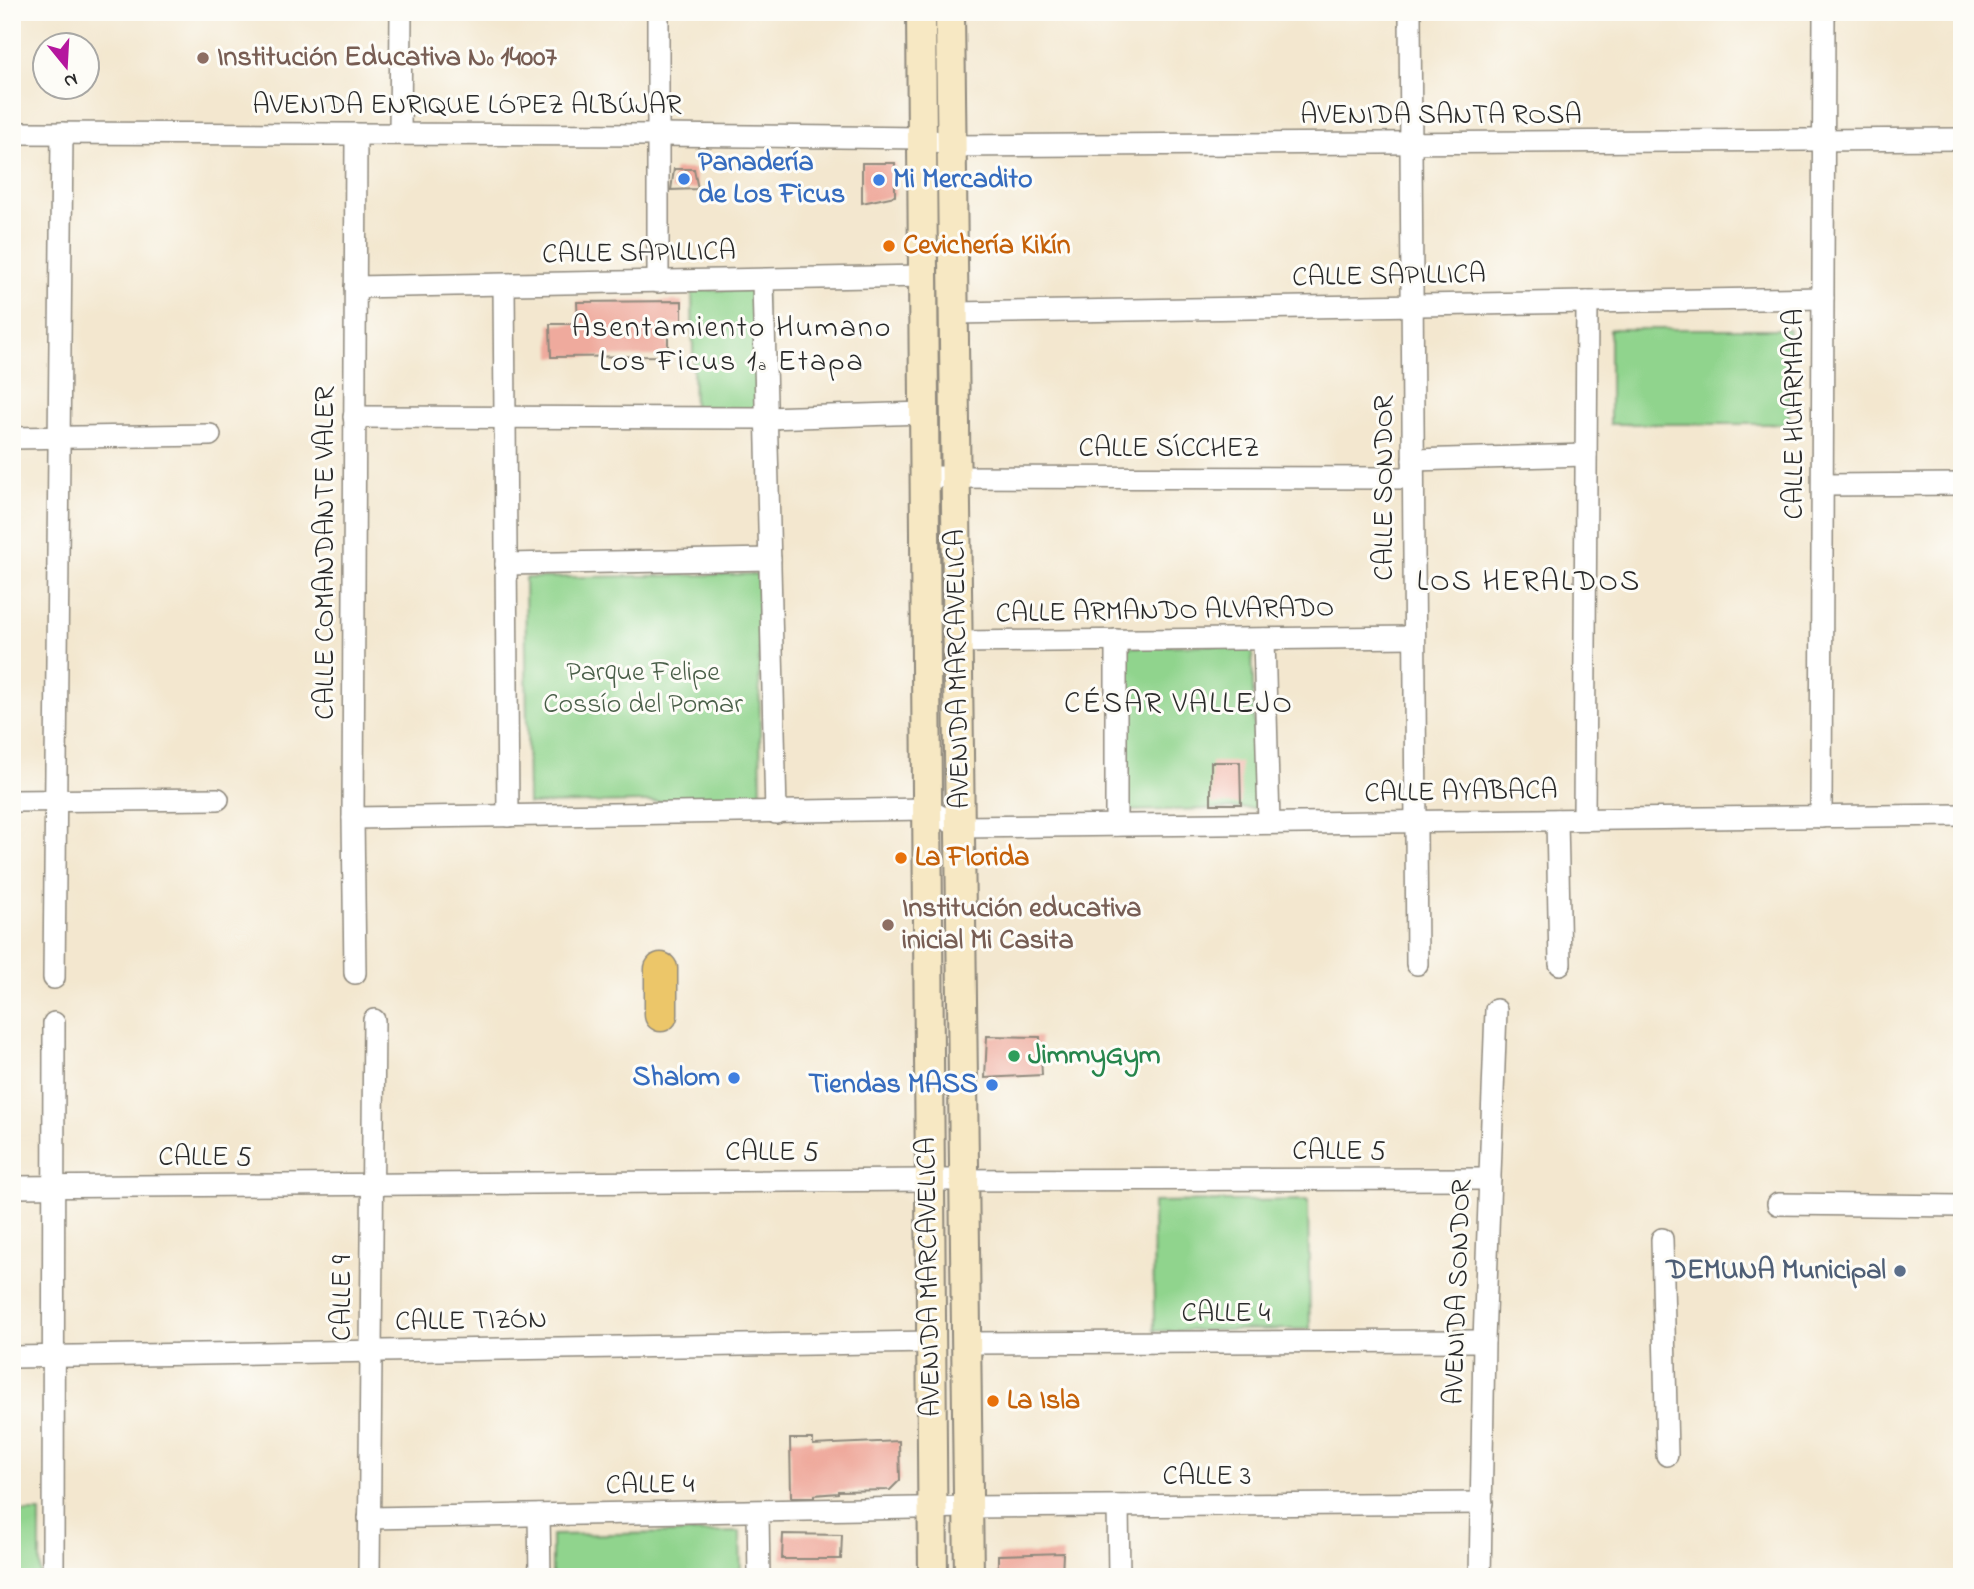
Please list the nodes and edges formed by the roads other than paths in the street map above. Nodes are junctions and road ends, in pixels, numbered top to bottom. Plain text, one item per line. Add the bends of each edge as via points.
1 (401, 12) edge
2 (658, 12) edge
3 (920, 12) edge
4 (950, 12) edge
5 (1410, 12) edge
6 (1824, 12) edge
7 (12, 133) edge
8 (62, 133) junction
9 (356, 134) junction
10 (400, 134) junction
11 (659, 135) junction
12 (922, 138) junction
13 (1962, 139) edge
14 (1824, 141) junction
15 (1410, 145) junction
16 (953, 146) junction
17 (923, 276) junction
18 (763, 281) junction
19 (658, 282) junction
20 (504, 285) junction
21 (355, 287) junction
22 (1823, 298) junction
23 (1587, 302) junction
24 (1411, 305) junction
25 (955, 313) junction
26 (924, 413) junction
27 (354, 417) junction
28 (503, 417) junction
29 (766, 418) junction
30 (210, 435) dead end
31 (60, 437) junction
32 (12, 438) edge
33 (1586, 455) junction
34 (1413, 469) junction
35 (925, 477) junction
36 (956, 477) junction
37 (1962, 484) edge
38 (1823, 485) junction
39 (770, 559) junction
40 (506, 564) junction
41 (1414, 637) junction
42 (1264, 639) junction
43 (1116, 640) junction
44 (959, 642) junction
45 (218, 799) dead end
46 (12, 801) edge
47 (56, 802) junction
48 (927, 809) junction
49 (776, 813) junction
50 (1962, 815) edge
51 (508, 816) junction
52 (1821, 817) junction
53 (353, 818) junction
54 (1557, 820) junction
55 (1584, 820) junction
56 (1416, 821) junction
57 (1269, 823) junction
58 (1116, 825) junction
59 (960, 827) junction
60 (1417, 964) dead end
61 (1560, 964) dead end
62 (661, 969) dead end
63 (355, 973) dead end
64 (54, 978) dead end
65 (1496, 1010) dead end
66 (661, 1015) dead end
67 (374, 1020) dead end
68 (54, 1023) dead end
69 (1490, 1179) junction
70 (929, 1180) junction
71 (965, 1181) junction
72 (371, 1185) junction
73 (12, 1187) edge
74 (54, 1187) junction
75 (1778, 1204) dead end
76 (1962, 1206) edge
77 (1662, 1239) dead end
78 (1484, 1341) junction
79 (931, 1342) junction
80 (967, 1343) junction
81 (370, 1351) junction
82 (12, 1357) edge
83 (53, 1357) junction
84 (1667, 1455) dead end
85 (1482, 1503) junction
86 (1118, 1506) junction
87 (969, 1507) junction
88 (932, 1509) junction
89 (758, 1512) junction
90 (539, 1515) junction
91 (369, 1518) junction
92 (53, 1577) edge
93 (369, 1577) edge
94 (540, 1577) edge
95 (758, 1577) edge
96 (933, 1577) edge
97 (970, 1577) edge
98 (1119, 1577) edge
99 (1480, 1577) edge

1 - 10 street
2 - 11 street
3 - 12 street, AVENIDA MARCAVELICA
4 - 16 street, AVENIDA MARCAVELICA
5 - 15 street, CALLE SONDOR
6 - 14 street, CALLE HUARMACA
7 - 8 street, AVENIDA ENRIQUE LÓPEZ ALBÚJAR
8 - 9 street, AVENIDA ENRIQUE LÓPEZ ALBÚJAR
8 - 31 street
9 - 10 street, AVENIDA ENRIQUE LÓPEZ ALBÚJAR
9 - 21 street, CALLE COMANDANTE VALER
10 - 11 street, AVENIDA ENRIQUE LÓPEZ ALBÚJAR
11 - 12 street, AVENIDA ENRIQUE LÓPEZ ALBÚJAR
11 - 19 street
12 - 16 street, AVENIDA SANTA ROSA
12 - 17 street, AVENIDA MARCAVELICA
13 - 14 street, AVENIDA SANTA ROSA
14 - 15 street, AVENIDA SANTA ROSA
14 - 22 street, CALLE HUARMACA
15 - 16 street, AVENIDA SANTA ROSA
15 - 24 street, CALLE SONDOR
16 - 25 street, AVENIDA MARCAVELICA
17 - 18 street, CALLE SAPILLICA
17 - 26 street, AVENIDA MARCAVELICA
18 - 19 street, CALLE SAPILLICA
18 - 29 street
19 - 20 street, CALLE SAPILLICA
20 - 21 street, CALLE SAPILLICA
20 - 28 street
21 - 27 street, CALLE COMANDANTE VALER
22 - 23 street, CALLE SAPILLICA
22 - 38 street, CALLE HUARMACA
23 - 24 street, CALLE SAPILLICA
23 - 33 street
24 - 25 street, CALLE SAPILLICA
24 - 34 street, CALLE SONDOR
25 - 36 street, AVENIDA MARCAVELICA
26 - 29 street
26 - 35 street, AVENIDA MARCAVELICA
27 - 28 street
27 - 53 street, CALLE COMANDANTE VALER
28 - 29 street
28 - 40 street
29 - 39 street
30 - 31 street
31 - 32 street
31 - 47 street
33 - 34 street, CALLE SÍCCHEZ
33 - 55 street
34 - 36 street, CALLE SÍCCHEZ
34 - 41 street, CALLE SONDOR
35 - 36 street, CALLE SÍCCHEZ
35 - 48 street, AVENIDA MARCAVELICA
36 - 44 street, AVENIDA MARCAVELICA
37 - 38 street
38 - 52 street, CALLE HUARMACA
39 - 40 street
39 - 49 street
40 - 51 street
41 - 42 street, CALLE ARMANDO ALVARADO
41 - 56 street, CALLE SONDOR
42 - 43 street, CALLE ARMANDO ALVARADO
42 - 57 street
43 - 44 street, CALLE ARMANDO ALVARADO
43 - 58 street
44 - 59 street, AVENIDA MARCAVELICA
45 - 47 street
46 - 47 street
47 - 64 street
48 - 49 street
48 - 59 street
48 - 70 street, AVENIDA MARCAVELICA
49 - 51 street
50 - 52 street, CALLE AYABACA
51 - 53 street
52 - 55 street, CALLE AYABACA
53 - 63 street, CALLE COMANDANTE VALER
54 - 55 street, CALLE AYABACA
54 - 56 street, CALLE AYABACA
54 - 61 street
56 - 57 street, CALLE AYABACA
56 - 60 street, CALLE SONDOR
57 - 58 street, CALLE AYABACA
58 - 59 street, CALLE AYABACA
59 - 71 street, AVENIDA MARCAVELICA
62 - 66 main road
65 - 69 street, AVENIDA SONDOR
67 - 72 street, CALLE 9
68 - 74 street
69 - 71 street, CALLE 5
69 - 78 street, AVENIDA SONDOR
70 - 71 street, CALLE 5
70 - 72 street, CALLE 5
70 - 79 street, AVENIDA MARCAVELICA
71 - 80 street, AVENIDA MARCAVELICA
72 - 74 street, CALLE 5
72 - 81 street, CALLE 9
73 - 74 street, CALLE 5
74 - 83 street
75 - 76 street
77 - 84 street
78 - 80 street, CALLE 4
78 - 85 street, AVENIDA SONDOR
79 - 81 street, CALLE TIZÓN
79 - 88 street, AVENIDA MARCAVELICA
80 - 87 street, AVENIDA MARCAVELICA
81 - 83 street, CALLE TIZÓN
81 - 91 street, CALLE 9
82 - 83 street, CALLE TIZÓN
83 - 92 street
85 - 86 street, CALLE 3
85 - 99 street, AVENIDA SONDOR
86 - 87 street, CALLE 3
86 - 98 street
87 - 88 street, CALLE 3
87 - 97 street, AVENIDA MARCAVELICA
88 - 89 street, CALLE 4
88 - 96 street, AVENIDA MARCAVELICA
89 - 90 street, CALLE 4
89 - 95 street
90 - 91 street, CALLE 4
90 - 94 street
91 - 93 street, CALLE 9

